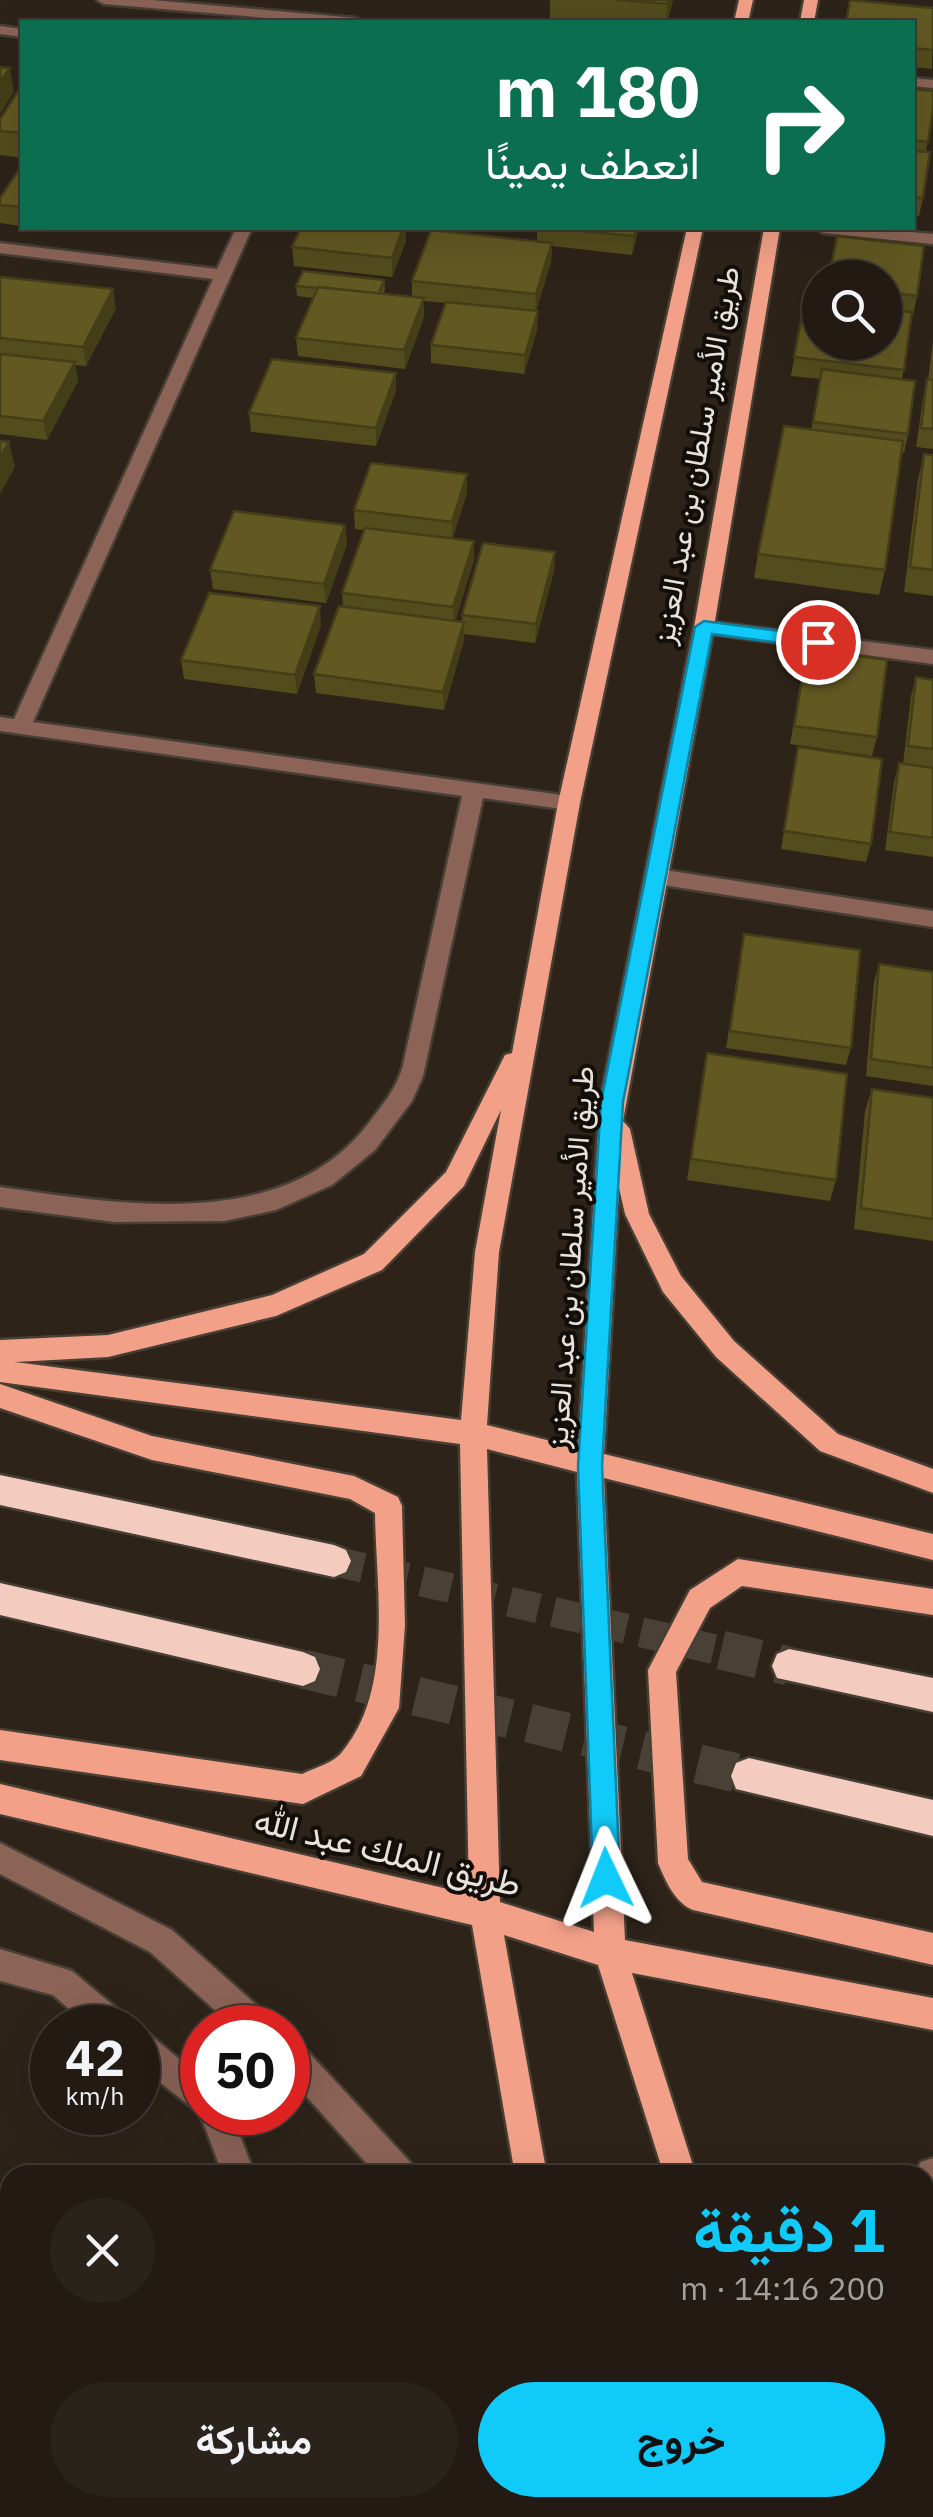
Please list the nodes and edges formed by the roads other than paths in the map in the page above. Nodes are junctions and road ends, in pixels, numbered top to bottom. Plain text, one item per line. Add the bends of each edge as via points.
1 (104, 0) edge
2 (339, 0) edge
3 (328, 20) joint
4 (243, 230) edge
5 (696, 230) edge
6 (772, 230) edge
7 (841, 230) edge
8 (933, 240) edge
9 (0, 248) edge
10 (223, 275) junction
11 (704, 627) junction
12 (933, 657) edge
13 (10, 725) edge
14 (474, 790) junction
15 (569, 803) junction
16 (658, 877) junction
17 (933, 919) edge
18 (526, 1035) junction
19 (612, 1102) junction
20 (0, 1196) edge
21 (0, 1351) edge
22 (0, 1371) edge
23 (0, 1396) edge
24 (473, 1434) junction
25 (590, 1466) junction
26 (933, 1481) edge
27 (0, 1490) edge
28 (933, 1548) edge
29 (334, 1561) tunnel mouth
30 (0, 1600) edge
31 (933, 1602) edge
32 (789, 1666) tunnel mouth
33 (304, 1669) tunnel mouth
34 (933, 1695) edge
35 (0, 1745) edge
36 (749, 1776) tunnel mouth
37 (0, 1799) edge
38 (933, 1818) edge
39 (0, 1858) edge
40 (486, 1913) junction
41 (933, 1949) edge
42 (610, 1952) junction
43 (0, 1965) edge
44 (88, 2005) edge
45 (233, 2005) edge
46 (933, 2014) edge
47 (160, 2064) edge
48 (310, 2076) edge
49 (180, 2080) edge
50 (224, 2135) edge
51 (235, 2165) edge
52 (390, 2165) edge
53 (528, 2165) edge
54 (677, 2165) edge

1 - 3 street
2 - 3 street
4 - 10 street
5 - 15 main road, طريق الأمير سلطان بن عبد العزيز
6 - 11 main road, طريق الأمير سلطان بن عبد العزيز
7 - 8 street
9 - 10 street
10 - 13 street
11 - 12 street
11 - 16 main road, طريق الأمير سلطان بن عبد العزيز
13 - 14 street
14 - 15 street
14 - 20 street via 406,1092 352,1160 276,1203 192,1217 106,1214
15 - 18 main road, طريق الأمير سلطان بن عبد العزيز
16 - 17 street
16 - 19 main road, طريق الأمير سلطان بن عبد العزيز
18 - 21 main road via 456,1179 374,1262 276,1305 108,1346
18 - 24 main road, طريق الأمير سلطان بن عبد العزيز via 487,1252
19 - 25 main road, طريق الأمير سلطان بن عبد العزيز
19 - 26 main road via 638,1214 672,1284 724,1348 829,1443
22 - 24 main road
23 - 35 main road via 152,1448 354,1488 388,1506 391,1625 385,1708 351,1766 303,1789
24 - 25 main road
24 - 40 main road, طريق الأمير سلطان بن عبد العزيز
25 - 28 main road
25 - 42 main road, طريق الأمير سلطان بن عبد العزيز
27 - 29 highway
30 - 33 highway
31 - 41 main road via 738,1572 700,1598 662,1670 673,1863 693,1895
32 - 34 highway
36 - 38 highway
37 - 40 main road, طريق الملك عبد الله
39 - 45 street via 161,1940
40 - 42 main road, طريق الملك عبد الله
40 - 53 main road, طريق الأمير سلطان بن عبد العزيز
42 - 46 main road, طريق الملك عبد الله
42 - 54 main road, طريق الأمير سلطان بن عبد العزيز
43 - 44 street via 61,1982
47 - 49 street
48 - 52 street
50 - 51 street

